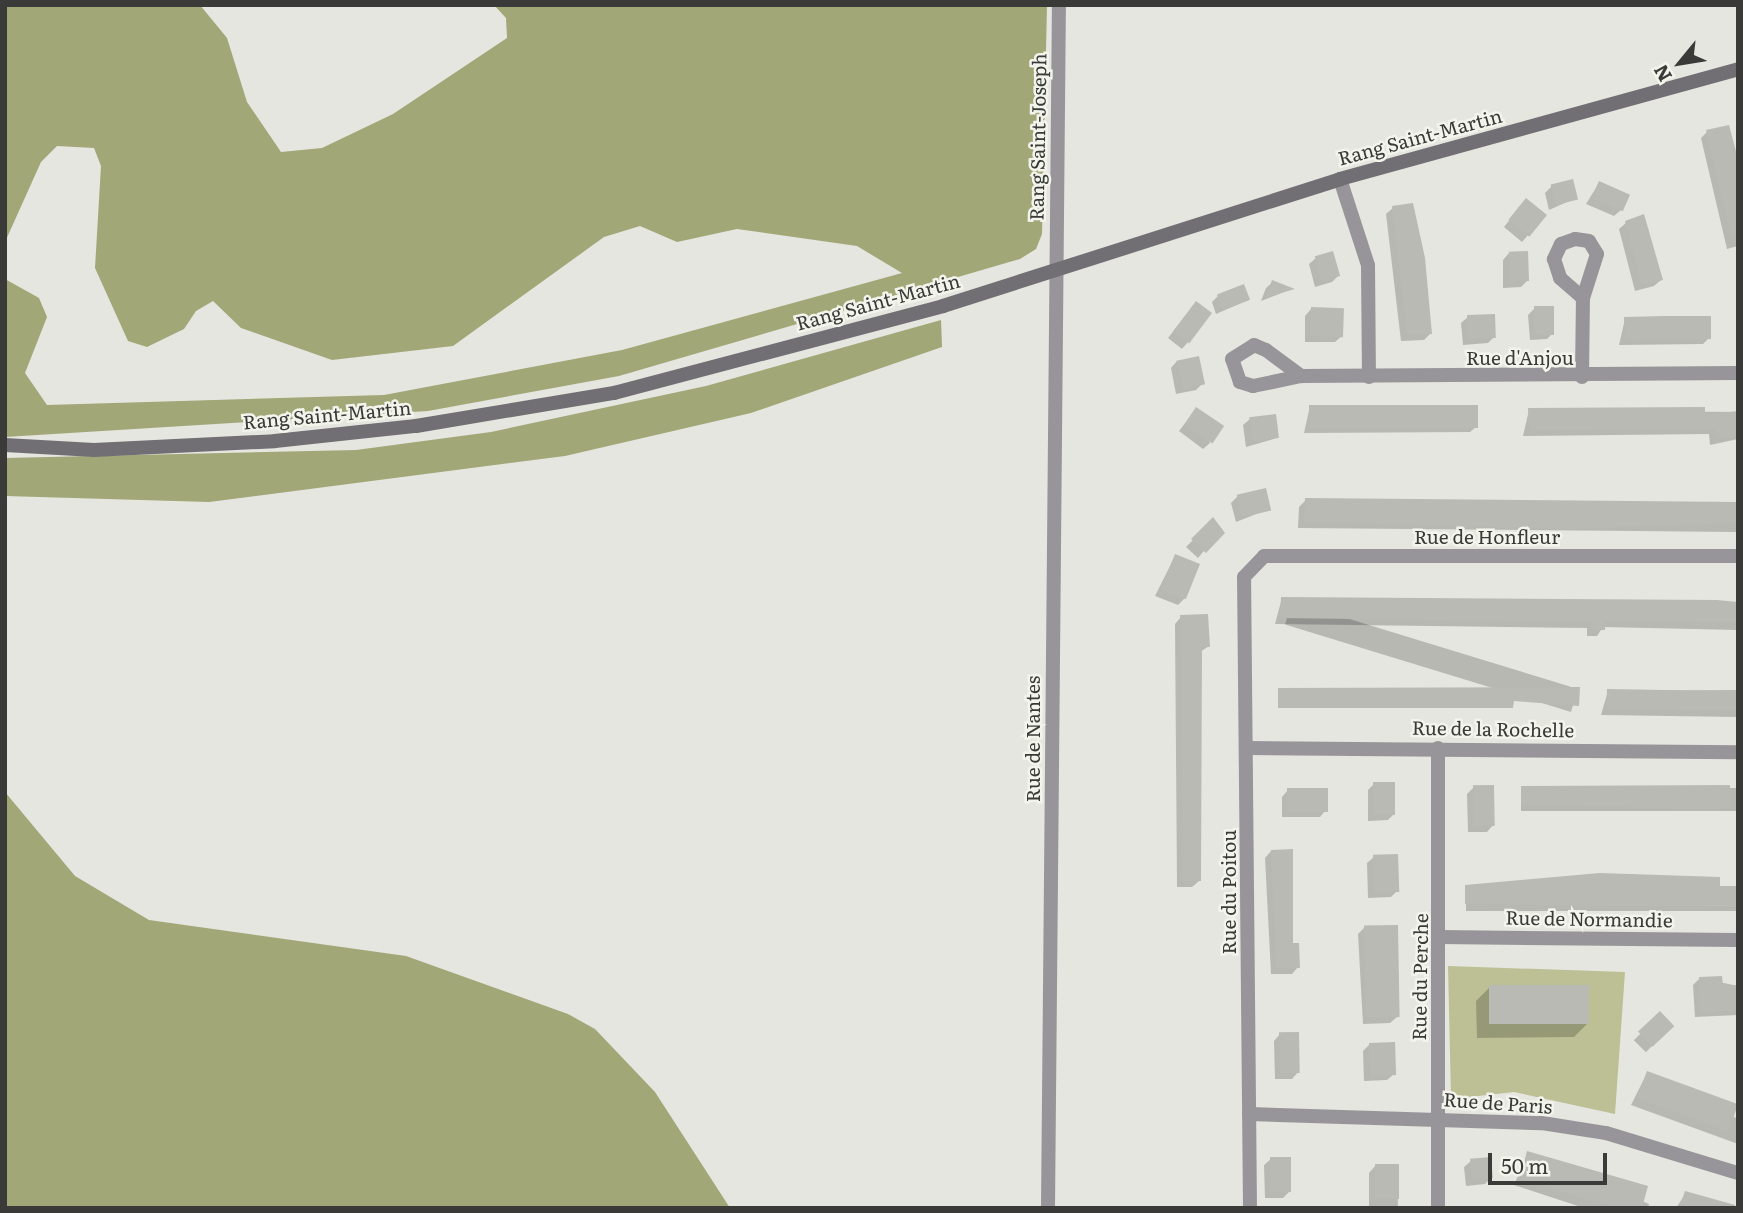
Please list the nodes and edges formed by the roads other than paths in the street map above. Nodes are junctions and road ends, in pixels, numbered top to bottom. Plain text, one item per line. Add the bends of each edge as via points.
1 (1059, 5) edge
2 (1738, 69) edge
3 (1340, 179) junction
4 (1056, 270) junction
5 (1583, 298) dead end
6 (1738, 373) edge
7 (1301, 376) dead end
8 (1369, 377) junction
9 (1582, 377) junction
10 (5, 445) edge
11 (1738, 555) edge
12 (1244, 576) joint
13 (1247, 748) junction
14 (1438, 748) junction
15 (1738, 751) edge
16 (1440, 937) junction
17 (1738, 940) edge
18 (1249, 1114) junction
19 (1437, 1118) junction
20 (1738, 1173) edge
21 (1048, 1208) edge
22 (1250, 1208) edge
23 (1438, 1208) edge

1 - 4 street, Rang Saint-Joseph
2 - 3 street, Rang Saint-Martin
3 - 4 street, Rang Saint-Martin
3 - 8 street via 1368,265
4 - 10 street, Rang Saint-Martin via 614,393 416,426 275,441 94,450
4 - 21 street, Rue de Nantes
5 - 9 street
6 - 9 street, Rue d'Anjou
7 - 8 street, Rue d'Anjou
8 - 9 street, Rue d'Anjou
11 - 12 street, Rue de Honfleur via 1264,556
12 - 13 street, Rue du Poitou
13 - 14 street, Rue de la Rochelle
13 - 18 street, Rue du Poitou
14 - 15 street, Rue de la Rochelle
14 - 16 street, Rue du Perche
16 - 17 street, Rue de Normandie
16 - 19 street, Rue du Perche
18 - 19 street, Rue de Paris
18 - 22 street, Rue du Poitou
19 - 20 street, Rue de Paris via 1606,1133
19 - 23 street, Rue du Perche

